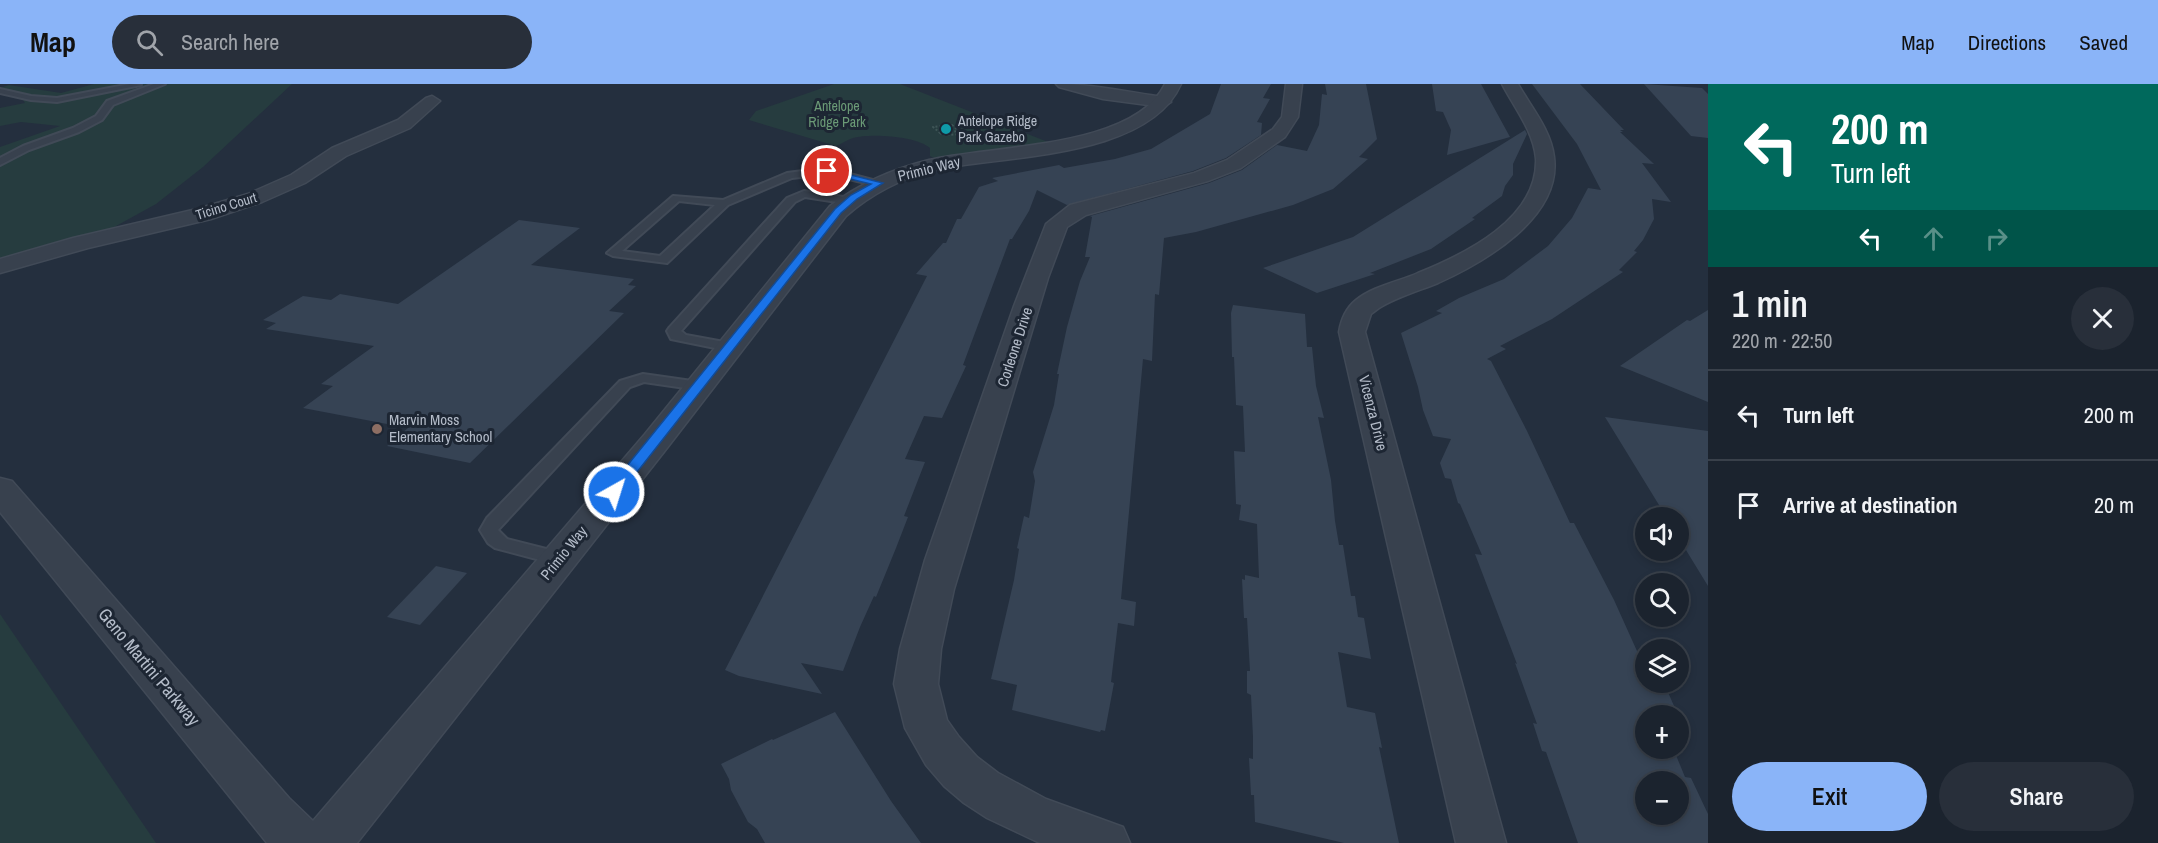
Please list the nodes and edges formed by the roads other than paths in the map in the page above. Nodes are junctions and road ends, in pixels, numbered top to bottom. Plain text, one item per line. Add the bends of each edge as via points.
1 (141, 84) edge
2 (161, 84) edge
3 (1064, 84) edge
4 (1294, 84) edge
5 (1510, 84) edge
6 (0, 91) edge
7 (1168, 93) edge
8 (432, 100) dead end
9 (0, 162) edge
10 (879, 183) junction
11 (850, 201) junction
12 (724, 203) junction
13 (0, 266) edge
14 (730, 347) junction
15 (699, 387) junction
16 (0, 489) edge
17 (559, 559) junction
18 (300, 843) edge
19 (326, 843) edge
20 (1105, 843) edge
21 (1481, 843) edge

1 - 6 lane via 57,100
2 - 9 lane via 110,103 99,118
3 - 7 street via 1097,93
4 - 20 street, Corleone Drive via 1290,117 1279,133 1234,164 1201,177 1078,210 1057,224 929,608 916,682 927,726 950,762 1006,803 1056,827
5 - 21 street, Vicenza Drive via 1537,132 1545,158 1545,175 1530,209 1514,226 1464,261 1362,308 1352,332
7 - 10 street, Primio Way via 1137,121 1106,134 932,165
8 - 13 street, Ticino Court via 404,124 339,152 298,179 255,198
10 - 11 street, Primio Way
10 - 12 lane via 836,172 809,172
11 - 14 street, Primio Way
11 - 14 lane via 804,194 790,200 674,331 683,339
12 - 12 lane via 663,260 613,253 677,198
14 - 15 street, Primio Way
15 - 17 street, Primio Way
15 - 17 lane via 643,378 625,384 508,505 489,530 501,544
16 - 18 street, Geno Martini Parkway
17 - 19 street, Primio Way

